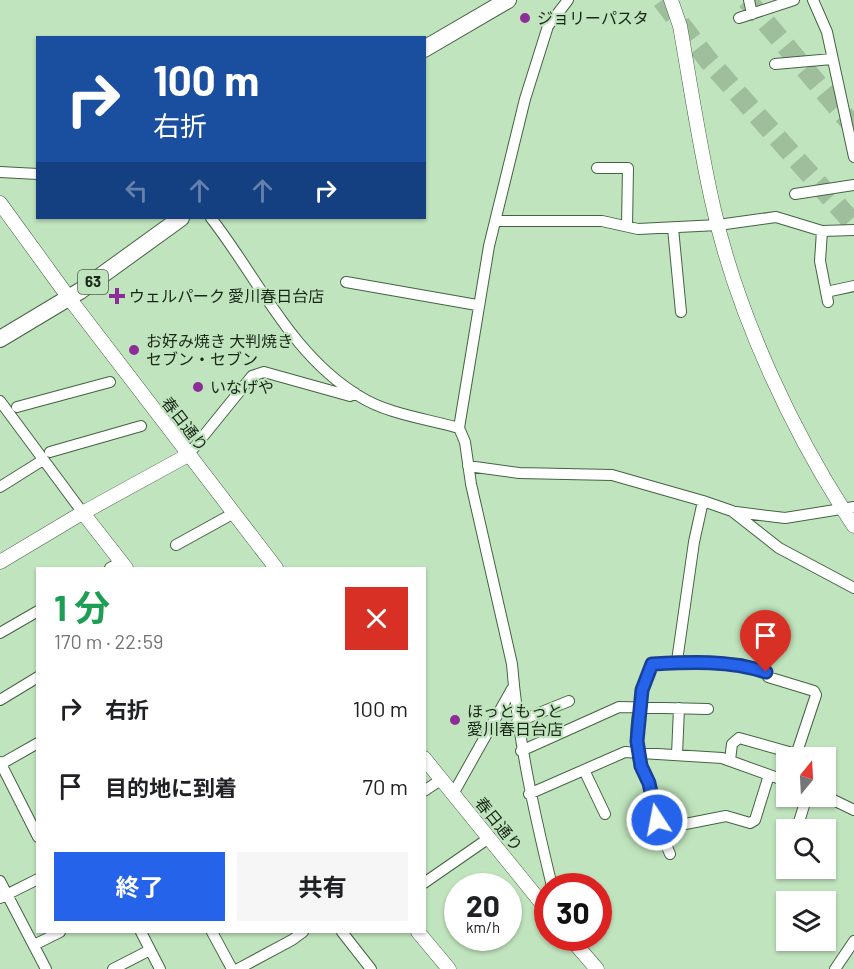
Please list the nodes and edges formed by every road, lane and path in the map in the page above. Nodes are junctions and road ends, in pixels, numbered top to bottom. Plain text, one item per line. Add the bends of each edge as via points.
1 (508, 0) edge
2 (568, 0) edge
3 (671, 0) edge
4 (749, 0) edge
5 (794, 0) edge
6 (813, 0) edge
7 (752, 14) junction
8 (739, 18) dead end
9 (426, 48) edge
10 (832, 59) junction
11 (775, 64) dead end
12 (852, 139) edge
13 (854, 157) edge
14 (597, 168) dead end
15 (0, 172) edge
16 (36, 174) edge
17 (854, 185) edge
18 (795, 194) dead end
19 (0, 203) edge
20 (180, 219) edge
21 (212, 219) edge
22 (495, 221) junction
23 (718, 225) junction
24 (627, 226) junction
25 (674, 228) junction
26 (854, 230) edge
27 (822, 231) junction
28 (346, 282) dead end
29 (854, 286) edge
30 (69, 298) junction
31 (477, 305) junction
32 (681, 312) dead end
33 (0, 339) edge
34 (110, 382) dead end
35 (355, 393) junction
36 (0, 401) edge
37 (8, 411) edge
38 (141, 426) dead end
39 (459, 428) junction
40 (188, 455) junction
41 (47, 456) junction
42 (468, 466) junction
43 (0, 487) edge
44 (704, 501) junction
45 (848, 508) edge
46 (732, 511) junction
47 (83, 513) junction
48 (234, 513) junction
49 (854, 526) edge
50 (176, 545) dead end
51 (0, 562) edge
52 (119, 566) edge
53 (275, 567) edge
54 (854, 588) edge
55 (36, 612) edge
56 (0, 633) edge
57 (677, 661) junction
58 (36, 678) edge
59 (512, 689) junction
60 (0, 700) edge
61 (569, 701) dead end
62 (639, 708) junction
63 (679, 708) junction
64 (708, 709) dead end
65 (517, 722) junction
66 (36, 744) edge
67 (799, 747) edge
68 (776, 750) edge
69 (521, 751) junction
70 (638, 752) junction
71 (677, 755) junction
72 (426, 760) edge
73 (730, 760) junction
74 (0, 763) edge
75 (584, 770) junction
76 (769, 775) junction
77 (776, 776) edge
78 (442, 779) junction
79 (426, 790) edge
80 (453, 794) junction
81 (530, 794) junction
82 (836, 801) edge
83 (854, 810) edge
84 (36, 811) edge
85 (604, 814) dead end
86 (27, 817) junction
87 (660, 829) junction
88 (36, 833) edge
89 (489, 838) junction
90 (669, 854) dead end
91 (549, 873) edge
92 (36, 880) edge
93 (0, 881) edge
94 (426, 882) edge
95 (534, 894) edge
96 (3, 896) edge
97 (58, 933) edge
98 (142, 933) edge
99 (213, 933) edge
100 (302, 933) edge
101 (343, 933) edge
102 (419, 933) edge
103 (854, 941) edge
104 (34, 945) junction
105 (150, 950) junction
106 (581, 951) edge
107 (367, 968) edge
108 (46, 969) edge
109 (113, 969) edge
110 (160, 969) edge
111 (232, 969) edge
112 (238, 969) edge
113 (448, 969) edge
114 (597, 969) edge
115 (834, 969) edge

1 - 9 main road
2 - 22 street via 544,34
3 - 23 street via 680,26
4 - 7 street
5 - 7 street
6 - 10 street via 827,33
7 - 8 street
10 - 11 street
10 - 12 street
12 - 13 street
14 - 24 street via 628,168
15 - 16 street
17 - 18 street
19 - 30 street, 春日通り
20 - 30 main road, 63
21 - 35 street via 304,349
22 - 24 street via 602,221
22 - 31 street
23 - 25 street
23 - 27 street via 776,217
23 - 45 street via 789,417
24 - 25 street
25 - 32 street
26 - 27 street
27 - 29 street via 820,261 827,297
28 - 31 street
30 - 33 main road, 63
30 - 40 street, 春日通り
31 - 39 street
34 - 37 street
35 - 39 street via 376,404
35 - 40 street via 350,396 264,372 252,376
36 - 37 street
37 - 41 street
38 - 41 street
39 - 42 street
40 - 47 street
40 - 48 street, 春日通り
41 - 43 street
41 - 47 street
42 - 44 street via 519,473 612,475
42 - 59 street via 512,664
44 - 46 street
44 - 57 street via 694,542
45 - 46 street via 785,518
45 - 49 street
46 - 54 street via 779,548
47 - 51 street
47 - 52 street
48 - 50 street
48 - 53 street, 春日通り
55 - 56 street
57 - 62 street via 652,664
57 - 67 street via 741,664 814,691
58 - 60 street
59 - 65 street
59 - 80 street
61 - 65 street
62 - 63 street
62 - 69 street via 619,707
62 - 70 street
63 - 64 street
63 - 71 street
65 - 69 street
66 - 74 street
68 - 73 street via 739,738 732,744
69 - 81 street
70 - 71 street
70 - 75 street via 625,752
70 - 87 street
71 - 73 street
72 - 78 street, 春日通り
73 - 76 street
74 - 86 street
75 - 81 street
75 - 85 street
76 - 77 street
76 - 87 street via 755,820 750,823 726,816
78 - 79 street
78 - 80 street, 春日通り
80 - 89 street, 春日通り
81 - 91 street
82 - 83 street
84 - 86 street
86 - 88 street
87 - 90 street
89 - 94 street
89 - 95 street, 春日通り
92 - 96 street
93 - 96 street
96 - 104 street
97 - 104 street
98 - 105 street
99 - 111 street
100 - 112 street
101 - 107 street
102 - 113 street
103 - 115 street
104 - 108 street
105 - 109 street
105 - 110 street
106 - 114 street

